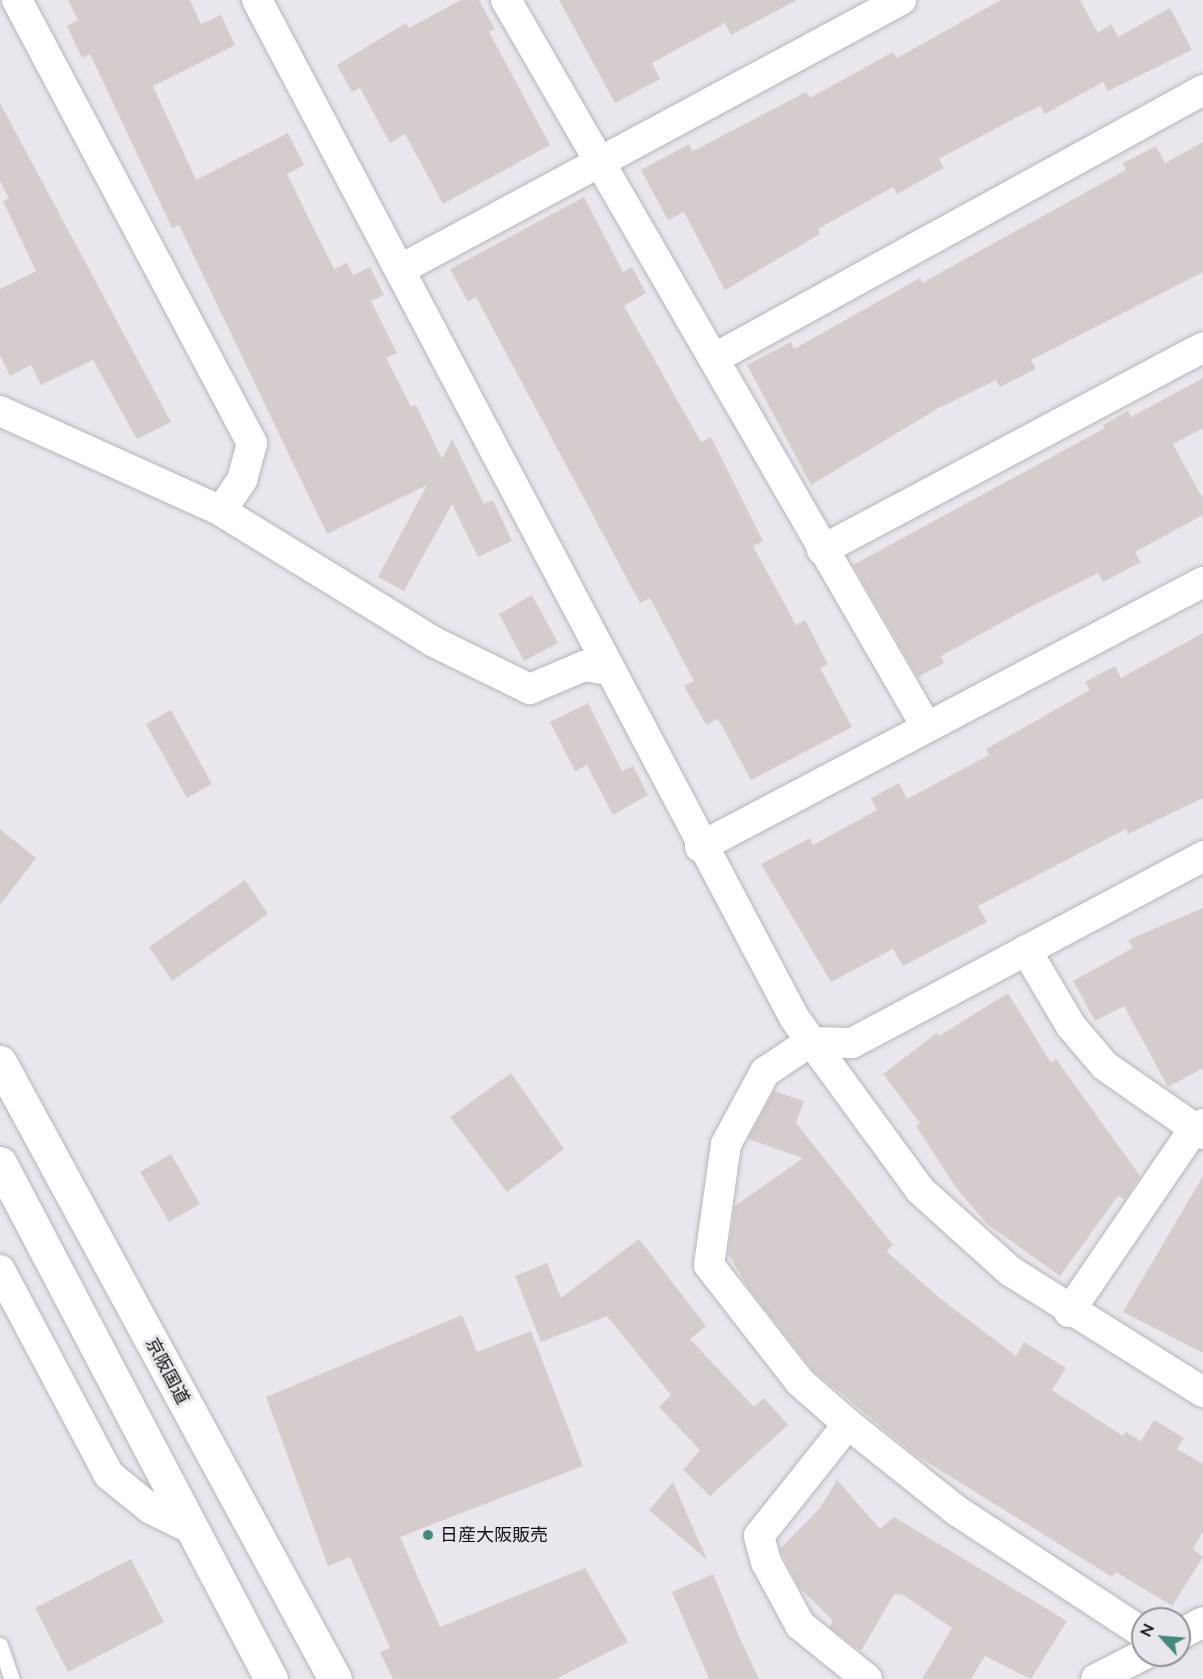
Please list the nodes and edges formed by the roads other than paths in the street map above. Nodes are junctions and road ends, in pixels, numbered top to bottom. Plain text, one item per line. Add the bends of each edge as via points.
1 (17, 0) edge
2 (257, 0) edge
3 (506, 0) edge
4 (901, 0) edge
5 (1203, 90) edge
6 (602, 162) junction
7 (401, 268) junction
8 (1203, 347) edge
9 (715, 358) junction
10 (0, 411) edge
11 (221, 511) junction
12 (822, 550) junction
13 (1203, 582) edge
14 (609, 670) junction
15 (926, 726) junction
16 (700, 847) junction
17 (1203, 856) edge
18 (1026, 950) junction
19 (810, 1042) junction
20 (0, 1062) edge
21 (1200, 1129) edge
22 (0, 1162) edge
23 (0, 1270) edge
24 (1069, 1312) junction
25 (1203, 1392) edge
26 (848, 1424) junction
27 (192, 1529) junction
28 (1131, 1625) edge
29 (0, 1645) edge
30 (1131, 1661) edge
31 (12, 1679) edge
32 (271, 1679) edge
33 (335, 1679) edge
34 (867, 1679) edge
35 (1096, 1679) edge

1 - 11 street via 252,443 242,480
2 - 7 street
3 - 6 street
4 - 6 street
5 - 9 street
6 - 7 street
6 - 9 street
7 - 14 street
8 - 12 street
9 - 12 street
10 - 11 street
11 - 14 street via 432,641 530,689 584,666
12 - 15 street
13 - 15 street
14 - 16 street
15 - 16 street
16 - 19 street
17 - 18 street
18 - 19 street via 852,1043
18 - 21 street via 1071,1026 1104,1066
19 - 24 street via 920,1190 1010,1271
19 - 26 street via 765,1072 726,1144 709,1265 800,1382
20 - 33 highway, 京阪国道
21 - 24 street
22 - 27 highway
23 - 27 street via 109,1475 151,1509
24 - 25 street
26 - 28 street via 957,1512
26 - 34 street via 759,1536 766,1562 800,1625
27 - 32 highway
29 - 31 lane
30 - 35 street

